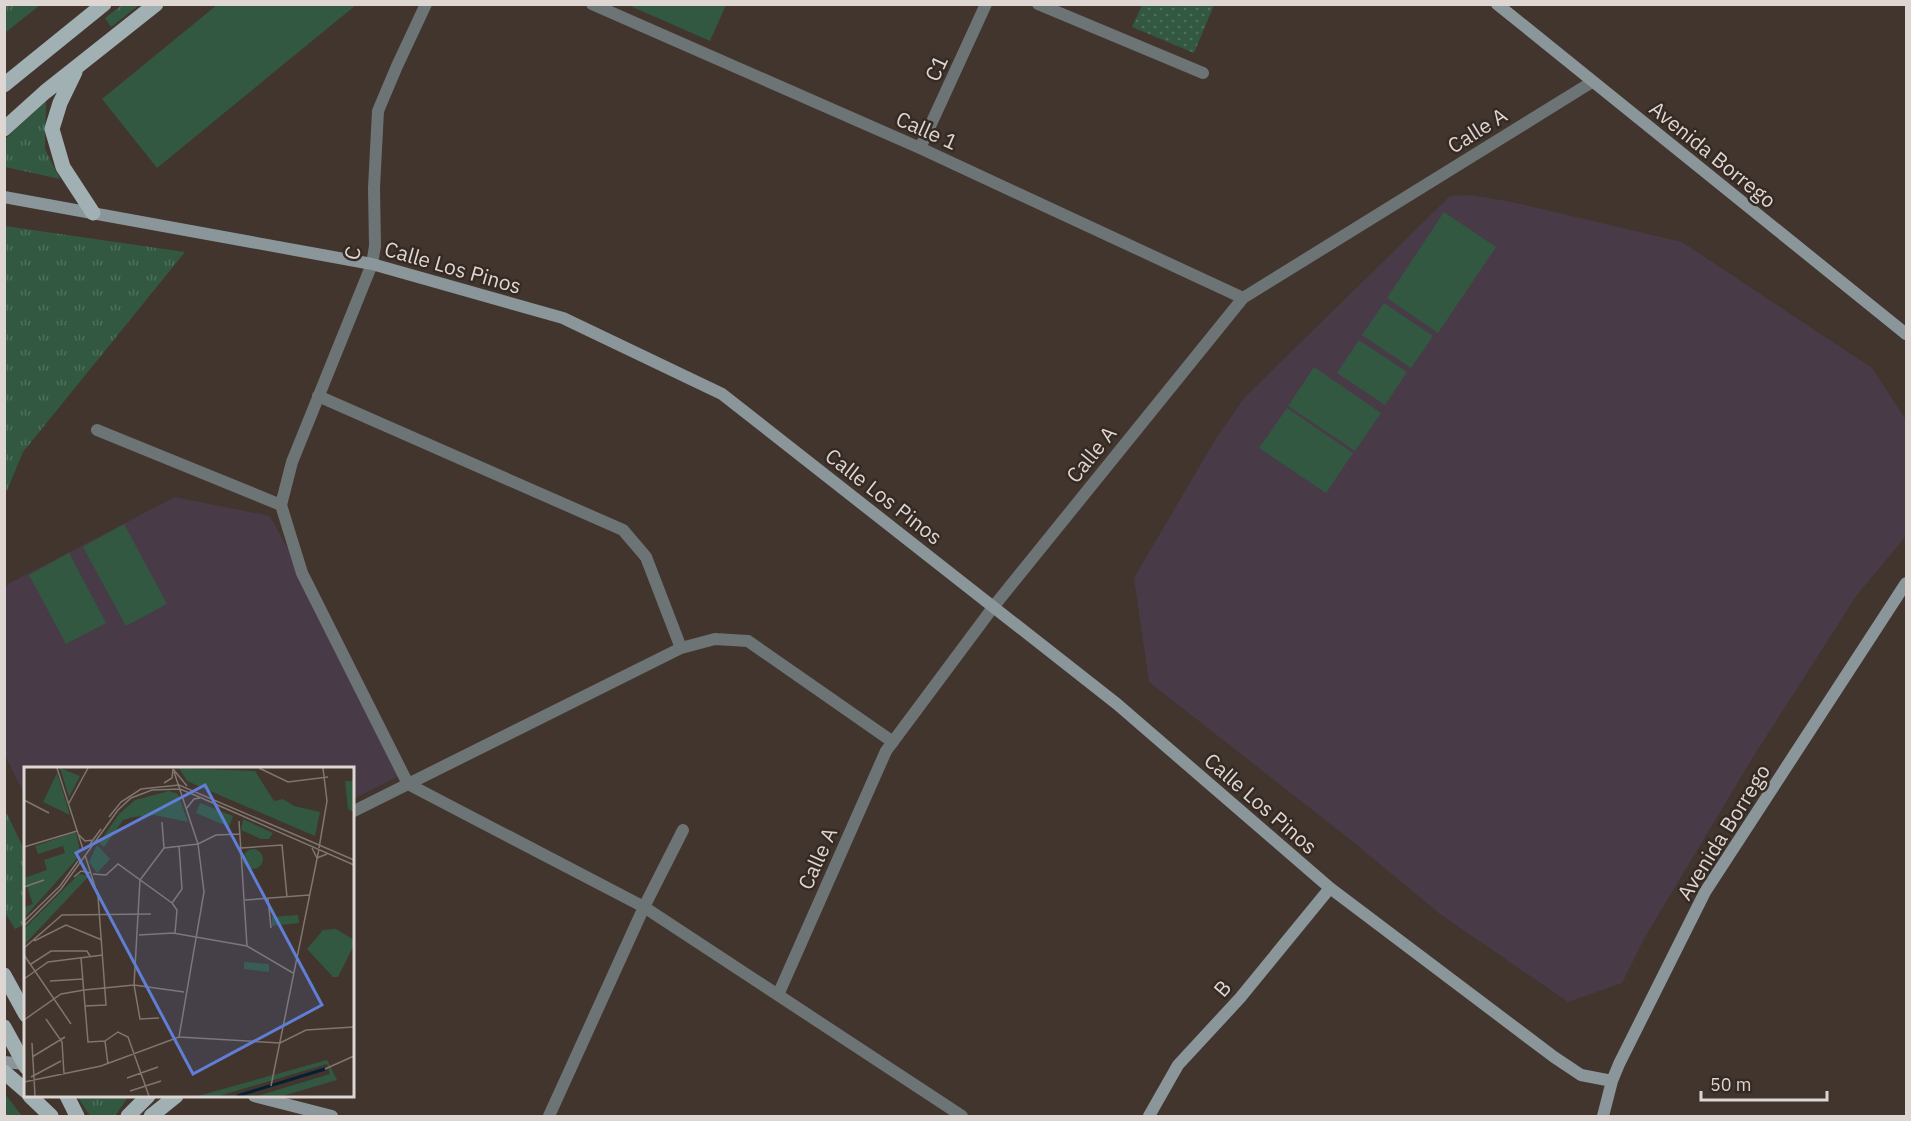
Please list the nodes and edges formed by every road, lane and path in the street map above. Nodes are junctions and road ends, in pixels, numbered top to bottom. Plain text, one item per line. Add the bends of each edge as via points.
1 (104, 4) edge
2 (156, 4) edge
3 (426, 4) edge
4 (592, 4) edge
5 (986, 4) edge
6 (1038, 4) edge
7 (1497, 4) edge
8 (78, 66) junction
9 (1203, 73) dead end
10 (1592, 82) junction
11 (4, 85) edge
12 (4, 129) edge
13 (920, 148) junction
14 (4, 197) edge
15 (93, 213) junction
16 (372, 264) junction
17 (1243, 298) junction
18 (1906, 334) edge
19 (318, 396) junction
20 (97, 430) dead end
21 (281, 506) junction
22 (1906, 583) edge
23 (994, 606) junction
24 (681, 648) junction
25 (893, 742) junction
26 (408, 784) junction
27 (354, 811) edge
28 (683, 830) dead end
29 (1330, 888) junction
30 (644, 907) junction
31 (8, 982) edge
32 (778, 995) junction
33 (24, 1005) edge
34 (24, 1011) edge
35 (4, 1027) edge
36 (4, 1062) edge
37 (24, 1063) edge
38 (24, 1065) edge
39 (4, 1072) edge
40 (1612, 1082) junction
41 (24, 1089) edge
42 (32, 1097) edge
43 (41, 1097) edge
44 (68, 1097) edge
45 (146, 1097) edge
46 (174, 1097) edge
47 (261, 1097) edge
48 (51, 1116) edge
49 (78, 1116) edge
50 (128, 1116) edge
51 (151, 1116) edge
52 (332, 1116) edge
53 (549, 1116) edge
54 (963, 1116) edge
55 (1149, 1116) edge
56 (1603, 1116) edge

1 - 11 main road
2 - 8 main road
3 - 16 street, C via 378,111
4 - 13 street, Calle 1
5 - 13 street, C1
6 - 9 street
7 - 10 street, Avenida Borrego
8 - 12 main road
8 - 15 main road via 52,129 63,166
10 - 17 street, Calle A
10 - 18 street, Avenida Borrego
13 - 17 street, Calle 1
14 - 15 street, Calle Los Pinos
15 - 16 street, Calle Los Pinos
16 - 19 street, C
16 - 23 street, Calle Los Pinos via 563,318 722,394
17 - 23 street, Calle A
19 - 21 street, C via 291,462
19 - 24 street via 623,530 646,557
20 - 21 street
21 - 26 street via 302,573
22 - 40 street, Avenida Borrego via 1706,892
23 - 25 street, Calle A
23 - 29 street, Calle Los Pinos via 1118,704
24 - 25 street via 715,639 748,641
24 - 26 street
25 - 32 street, Calle A
26 - 27 street
26 - 30 street
28 - 30 street
29 - 40 street, Calle Los Pinos via 1554,1057 1581,1075
29 - 55 street, B via 1240,998 1178,1065
30 - 32 street
30 - 53 street
31 - 33 main road
31 - 34 main road
32 - 54 street
35 - 37 main road
36 - 38 street
39 - 41 main road
40 - 56 street, Avenida Borrego
42 - 48 main road
43 - 48 main road
44 - 49 main road
45 - 50 main road
46 - 51 main road
47 - 52 street

